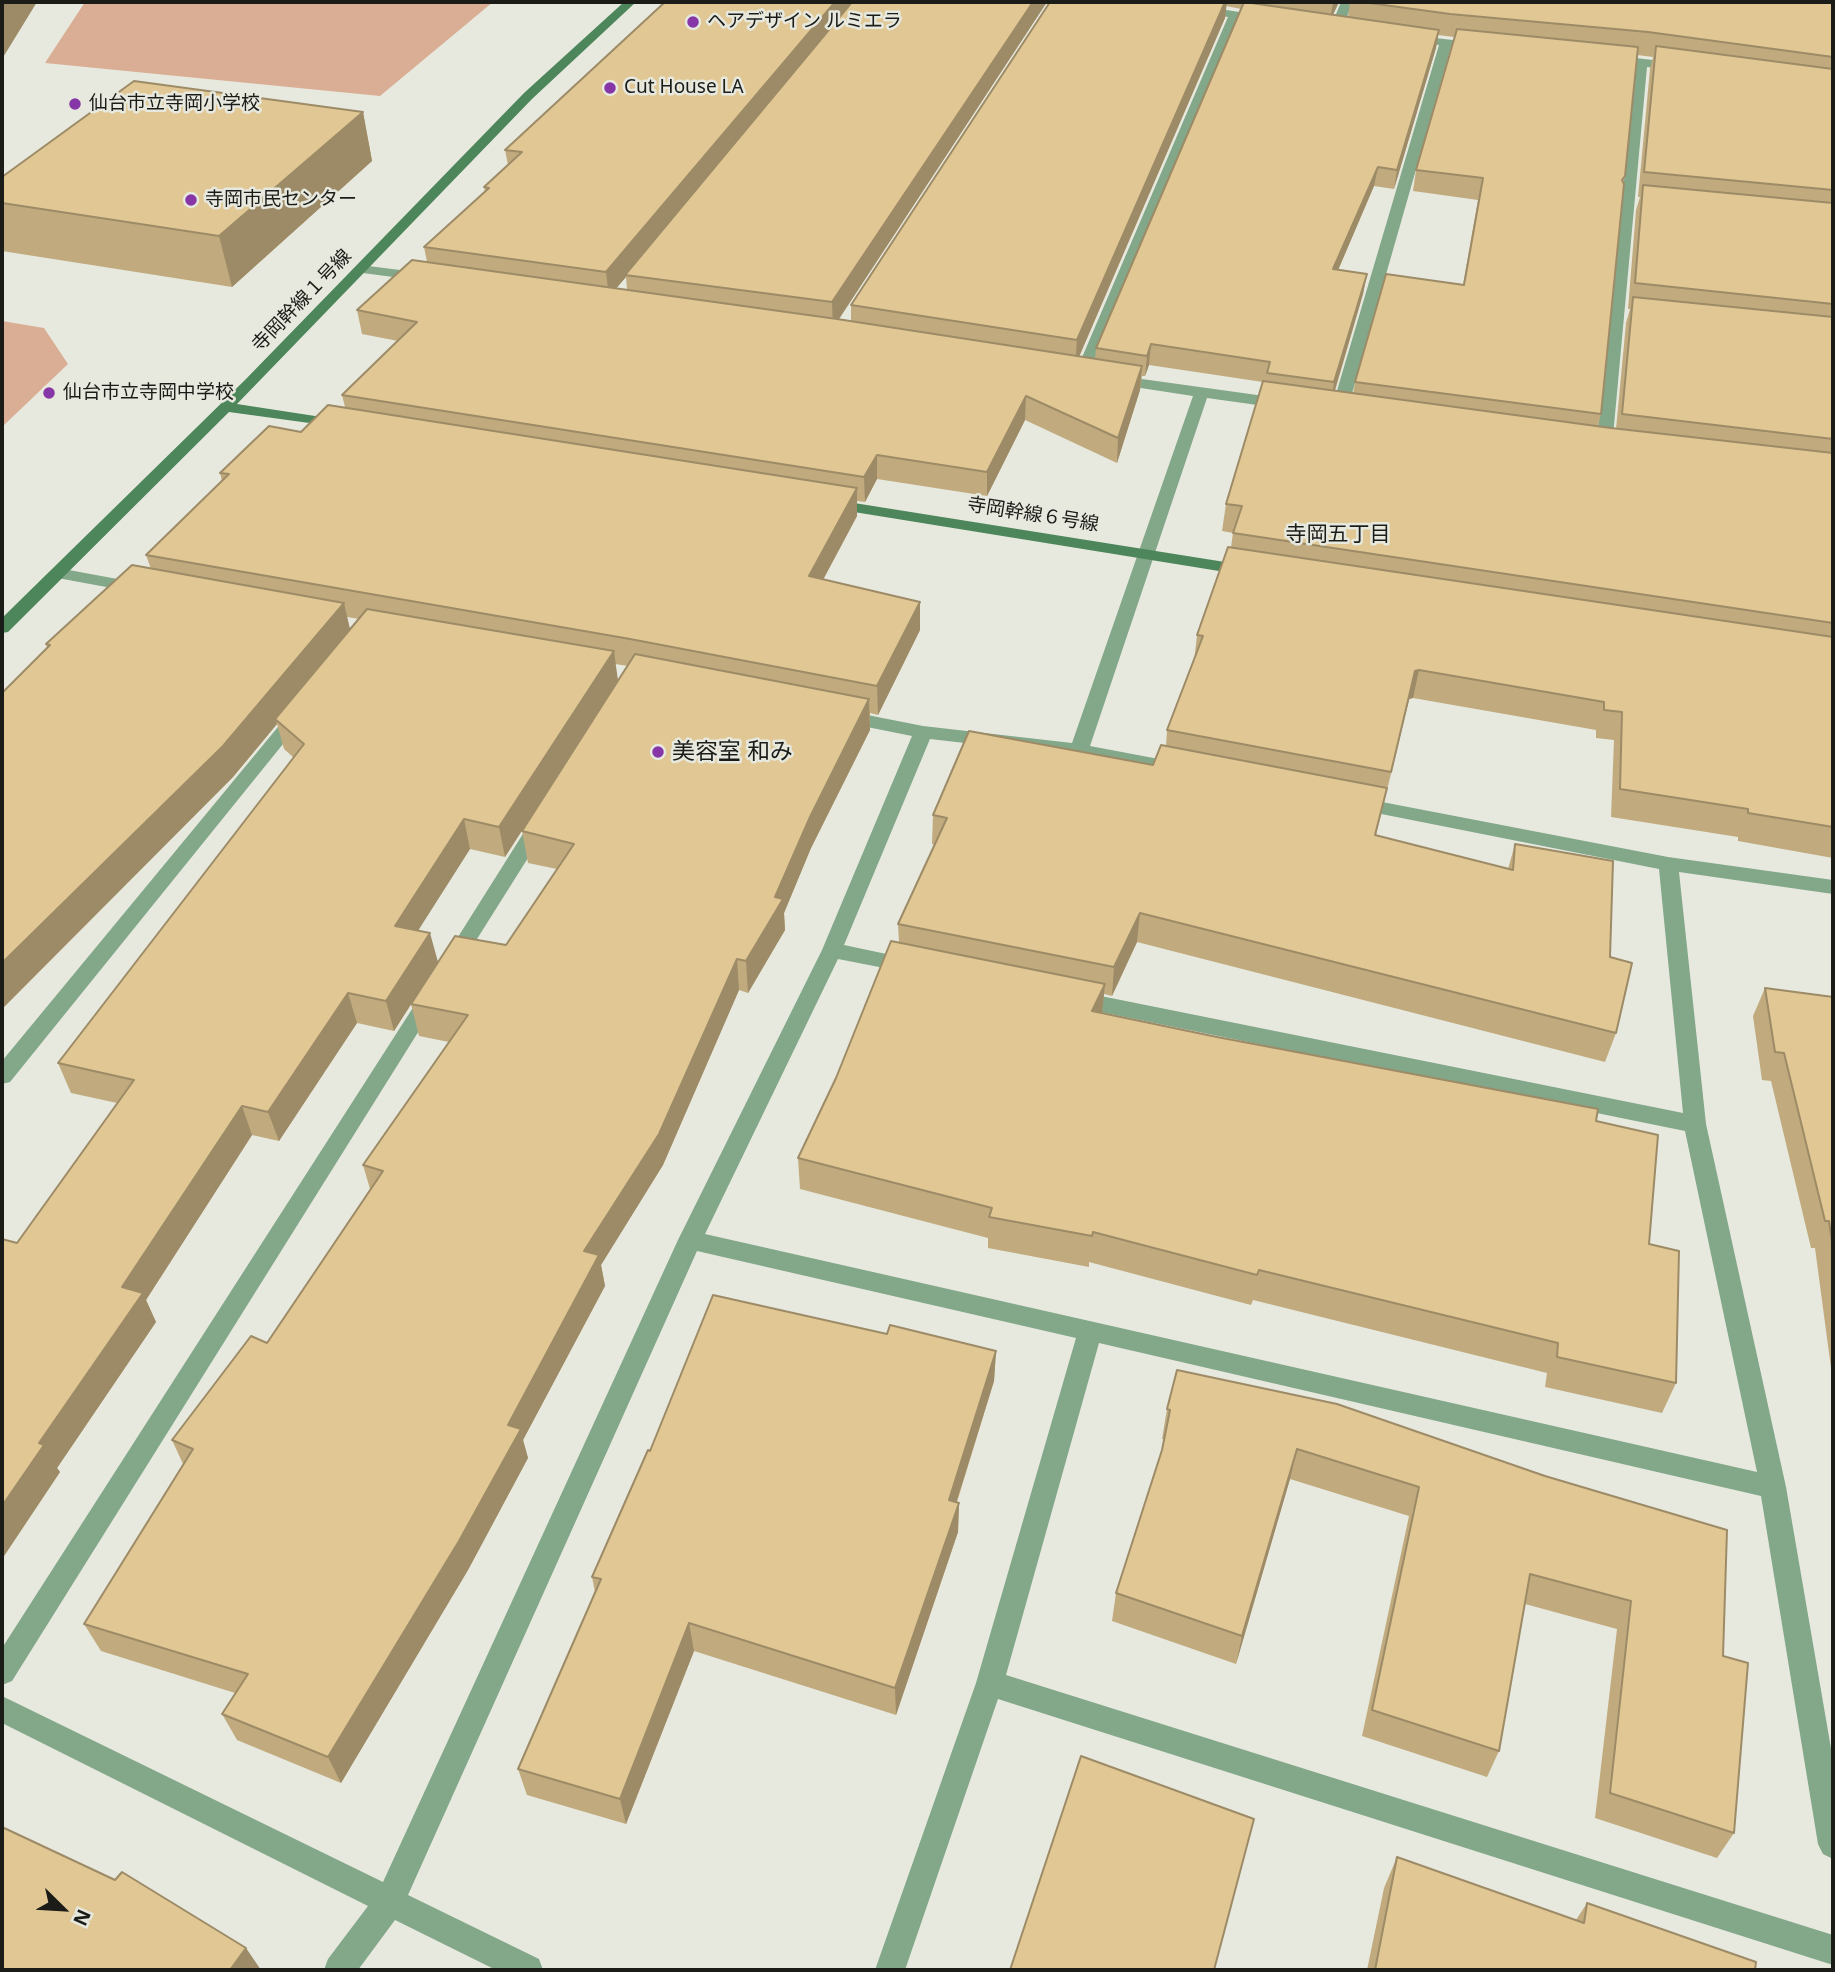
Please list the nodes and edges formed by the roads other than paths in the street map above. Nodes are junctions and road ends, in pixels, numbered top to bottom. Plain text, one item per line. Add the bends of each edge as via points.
1 (630, 2) edge
2 (1154, 2) edge
3 (1348, 2) edge
4 (1235, 15) junction
5 (1273, 20) edge
6 (1350, 30) edge
7 (1391, 36) edge
8 (1446, 43) junction
9 (1498, 48) edge
10 (1603, 59) edge
11 (1642, 62) junction
12 (1697, 69) edge
13 (360, 269) junction
14 (439, 279) edge
15 (1201, 393) junction
16 (1297, 406) edge
17 (226, 407) junction
18 (1339, 411) edge
19 (353, 427) edge
20 (1604, 447) edge
21 (818, 502) edge
22 (1147, 555) junction
23 (58, 573) junction
24 (1271, 574) edge
25 (156, 591) edge
26 (2, 628) edge
27 (307, 703) edge
28 (817, 711) edge
29 (923, 732) junction
30 (1079, 750) junction
31 (1202, 774) edge
32 (1339, 800) edge
33 (551, 805) edge
34 (1668, 864) junction
35 (1833, 887) edge
36 (832, 950) junction
37 (928, 969) edge
38 (1051, 994) edge
39 (2, 1076) edge
40 (1695, 1124) junction
41 (690, 1240) junction
42 (1090, 1331) junction
43 (1773, 1487) junction
44 (2, 1672) edge
45 (990, 1683) junction
46 (2, 1709) edge
47 (1833, 1844) edge
48 (390, 1901) junction
49 (1833, 1950) edge
50 (339, 1970) edge
51 (528, 1970) edge
52 (890, 1970) edge

1 - 13 street, 寺岡幹線１号線 via 528,96
2 - 4 street
3 - 6 street via 1330,28
4 - 5 street
4 - 15 street via 1075,375
7 - 8 street
8 - 9 street
8 - 18 street
10 - 11 street
11 - 12 street
11 - 20 street via 1624,316
13 - 14 street
13 - 17 street, 寺岡幹線１号線
15 - 16 street
15 - 22 street
17 - 19 street
17 - 23 street, 寺岡幹線１号線
21 - 22 street, 寺岡幹線６号線
22 - 24 street, 寺岡幹線６号線
22 - 30 street
23 - 25 street
23 - 26 street, 寺岡幹線１号線
27 - 39 street
28 - 29 street
29 - 30 street
29 - 36 street
30 - 31 street
32 - 34 street
33 - 44 street
34 - 35 street
34 - 40 street
36 - 37 street
36 - 41 street
38 - 40 street
40 - 43 street
41 - 42 street
41 - 48 street
42 - 43 street
42 - 45 street
43 - 47 street
45 - 49 street
45 - 52 street
46 - 48 street
48 - 50 street
48 - 51 street

